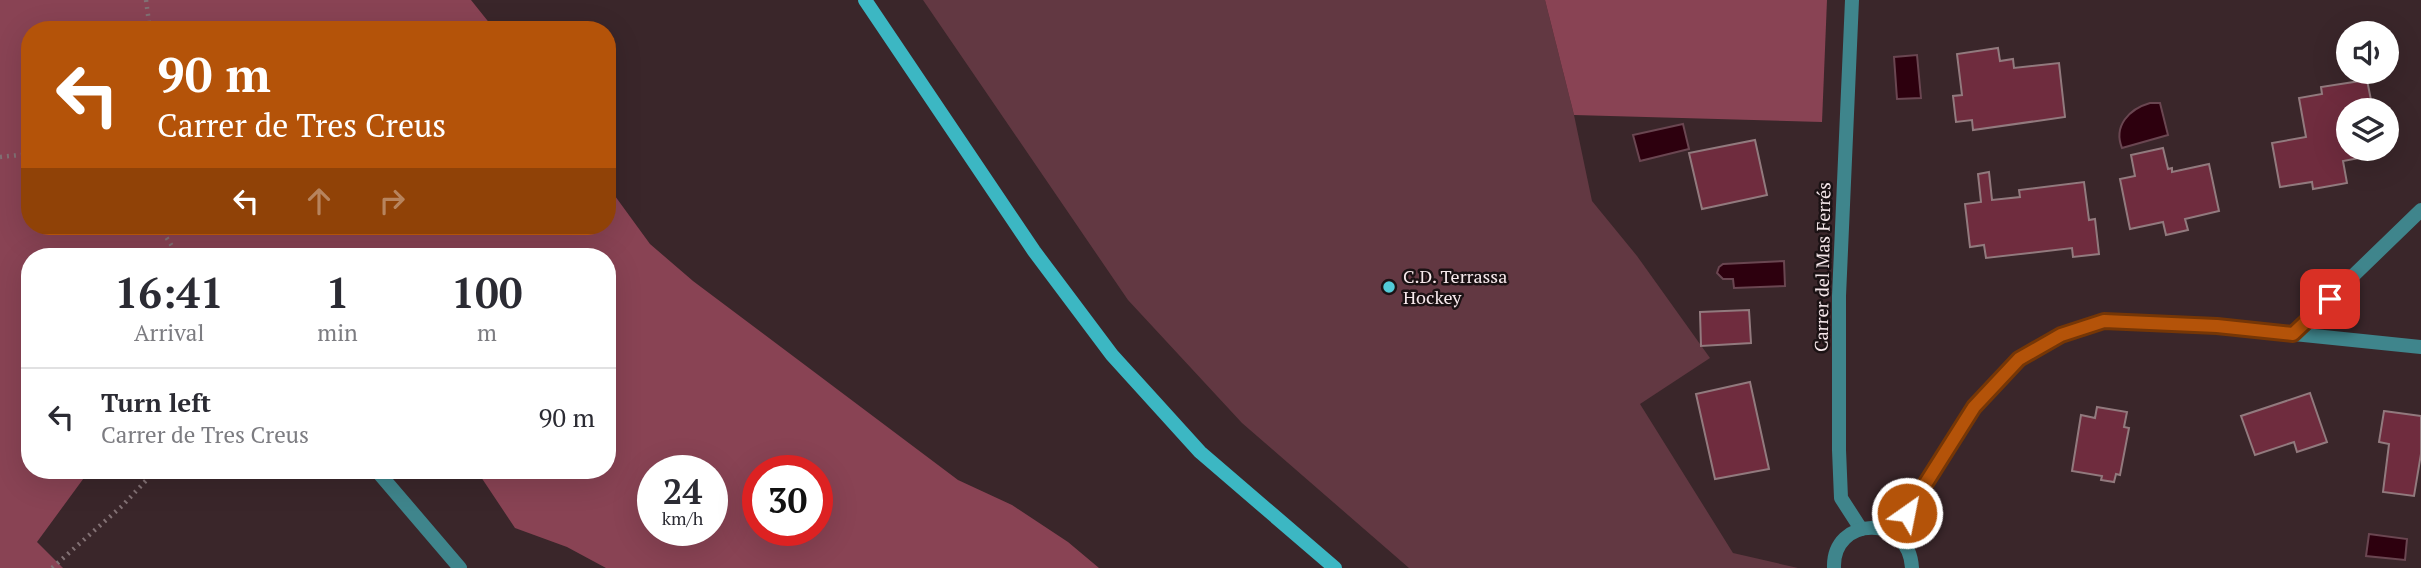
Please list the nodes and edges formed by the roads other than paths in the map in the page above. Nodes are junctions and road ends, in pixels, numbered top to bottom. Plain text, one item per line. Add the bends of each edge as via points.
1 (865, 0) edge
2 (1852, 0) edge
3 (2421, 210) edge
4 (2293, 334) junction
5 (2421, 347) edge
6 (384, 479) edge
7 (1861, 529) junction
8 (1894, 533) junction
9 (460, 568) edge
10 (1335, 568) edge
11 (1834, 568) edge
12 (1912, 568) edge

1 - 10 street via 1034,251 1112,355 1200,452
2 - 7 street, Carrer del Mas Ferrés via 1839,296 1839,450 1841,498
3 - 4 street
4 - 5 street
4 - 8 street via 2104,321 2061,335 2019,359 1974,407
6 - 9 street
7 - 8 street via 1878,527
7 - 11 street via 1838,547
8 - 12 street via 1906,544

